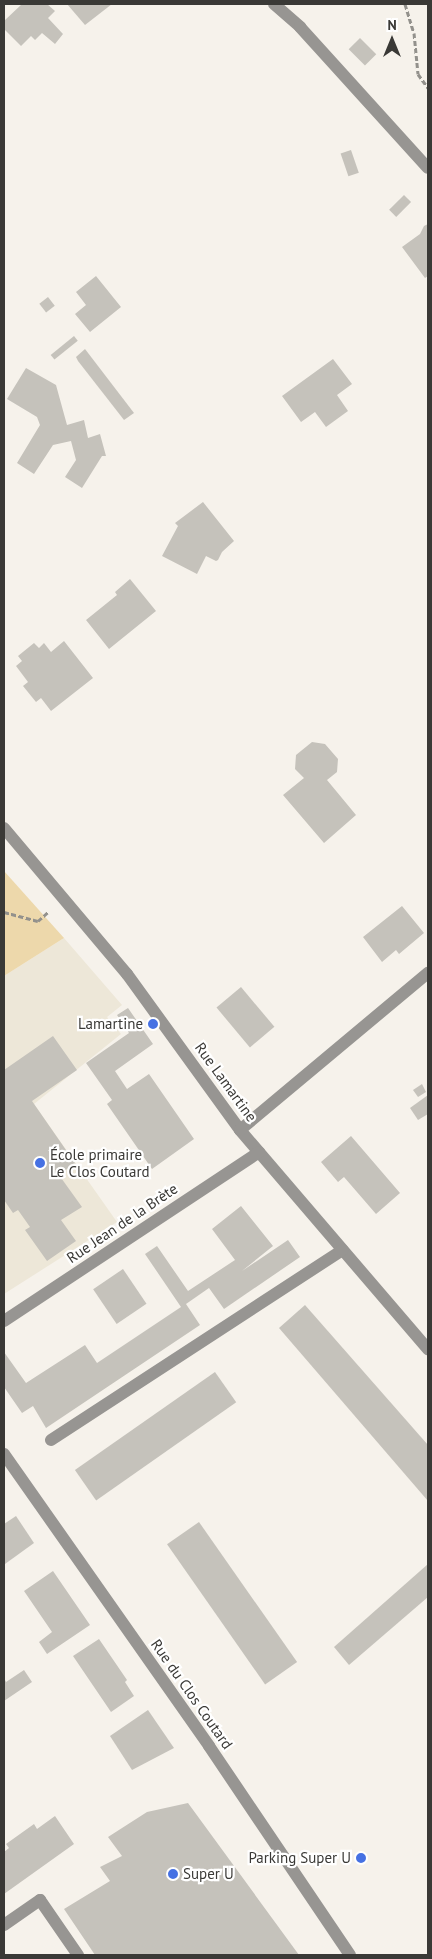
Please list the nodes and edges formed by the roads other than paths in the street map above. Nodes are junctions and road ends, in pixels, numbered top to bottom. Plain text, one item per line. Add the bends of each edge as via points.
1 (274, 4) edge
2 (428, 168) edge
3 (4, 828) edge
4 (428, 973) edge
5 (240, 1130) junction
6 (259, 1152) junction
7 (343, 1250) junction
8 (4, 1321) edge
9 (428, 1349) edge
10 (51, 1440) dead end
11 (4, 1454) edge
12 (4, 1925) edge
13 (78, 1955) edge
14 (350, 1955) edge

1 - 2 street via 306,34
3 - 5 street, Rue Lamartine via 127,974
4 - 5 street
5 - 6 street, Rue Lamartine
6 - 7 street, Rue Lamartine
6 - 8 street, Rue Jean de la Brète
7 - 9 street, Rue Lamartine
7 - 10 street
11 - 14 street, Rue du Clos Coutard via 209,1746
12 - 13 street via 40,1900

